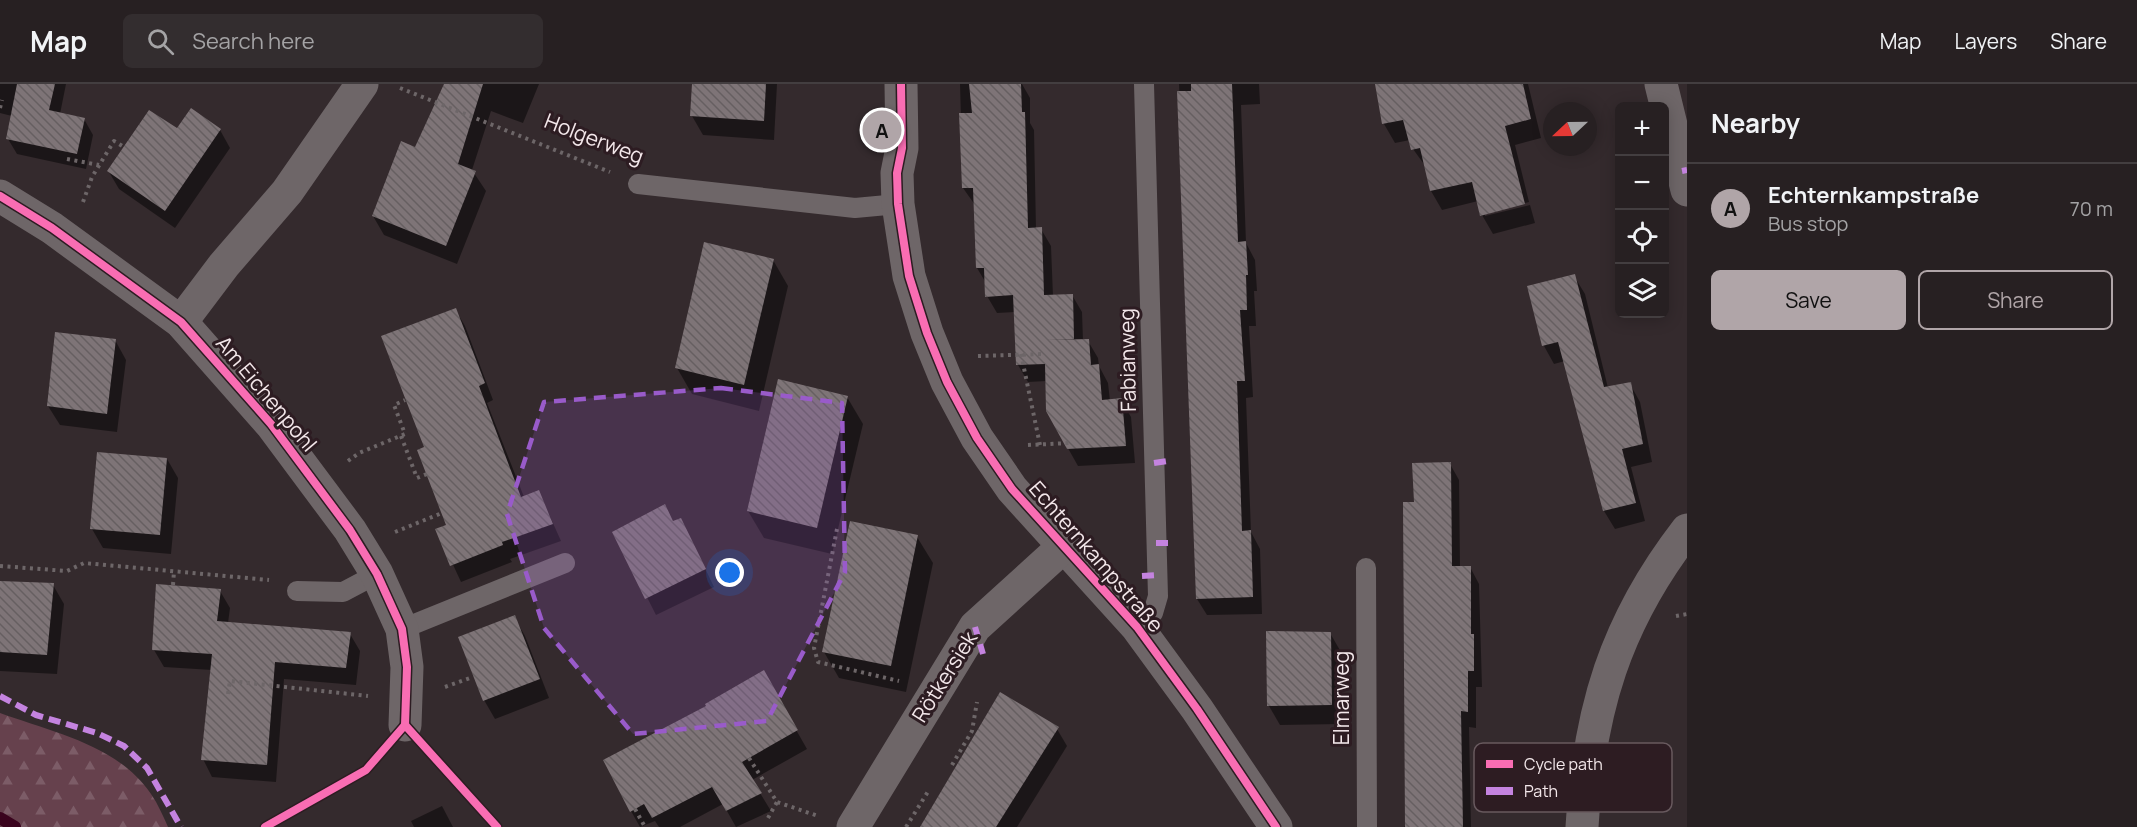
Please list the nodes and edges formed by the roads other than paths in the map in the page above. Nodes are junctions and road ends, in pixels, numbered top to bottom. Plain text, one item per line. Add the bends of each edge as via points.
1 (362, 84) edge
2 (901, 84) edge
3 (1144, 84) edge
4 (1660, 84) edge
5 (638, 184) road end
6 (1687, 190) edge
7 (0, 196) edge
8 (898, 204) junction
9 (181, 322) junction
10 (1687, 530) edge
11 (1062, 548) junction
12 (369, 561) junction
13 (565, 563) dead end
14 (1366, 568) dead end
15 (297, 591) road end
16 (1137, 627) junction
17 (402, 629) junction
18 (405, 712) road end
19 (1592, 743) edge
20 (1584, 812) edge
21 (840, 823) edge
22 (1276, 827) edge
23 (1367, 827) edge
24 (1582, 827) edge

1 - 9 street via 287,192
2 - 8 street, Echternkampstraße
3 - 16 lane, Fabianweg via 1158,596 1153,613
4 - 6 street
5 - 8 lane, Holgerweg via 855,208
7 - 9 street, Am Eichenpohl via 68,239
8 - 11 street, Echternkampstraße via 909,276 947,382 977,438 1012,489
9 - 12 street, Am Eichenpohl via 271,424
10 - 19 street via 1665,559 1628,624 1608,670
11 - 16 street, Echternkampstraße
11 - 21 street, Rötkersiek via 975,627
12 - 15 lane via 343,592
12 - 17 street, Am Eichenpohl
13 - 17 lane
14 - 23 lane, Elmarweg
16 - 22 street, Echternkampstraße
17 - 18 street, Am Eichenpohl
20 - 24 street

